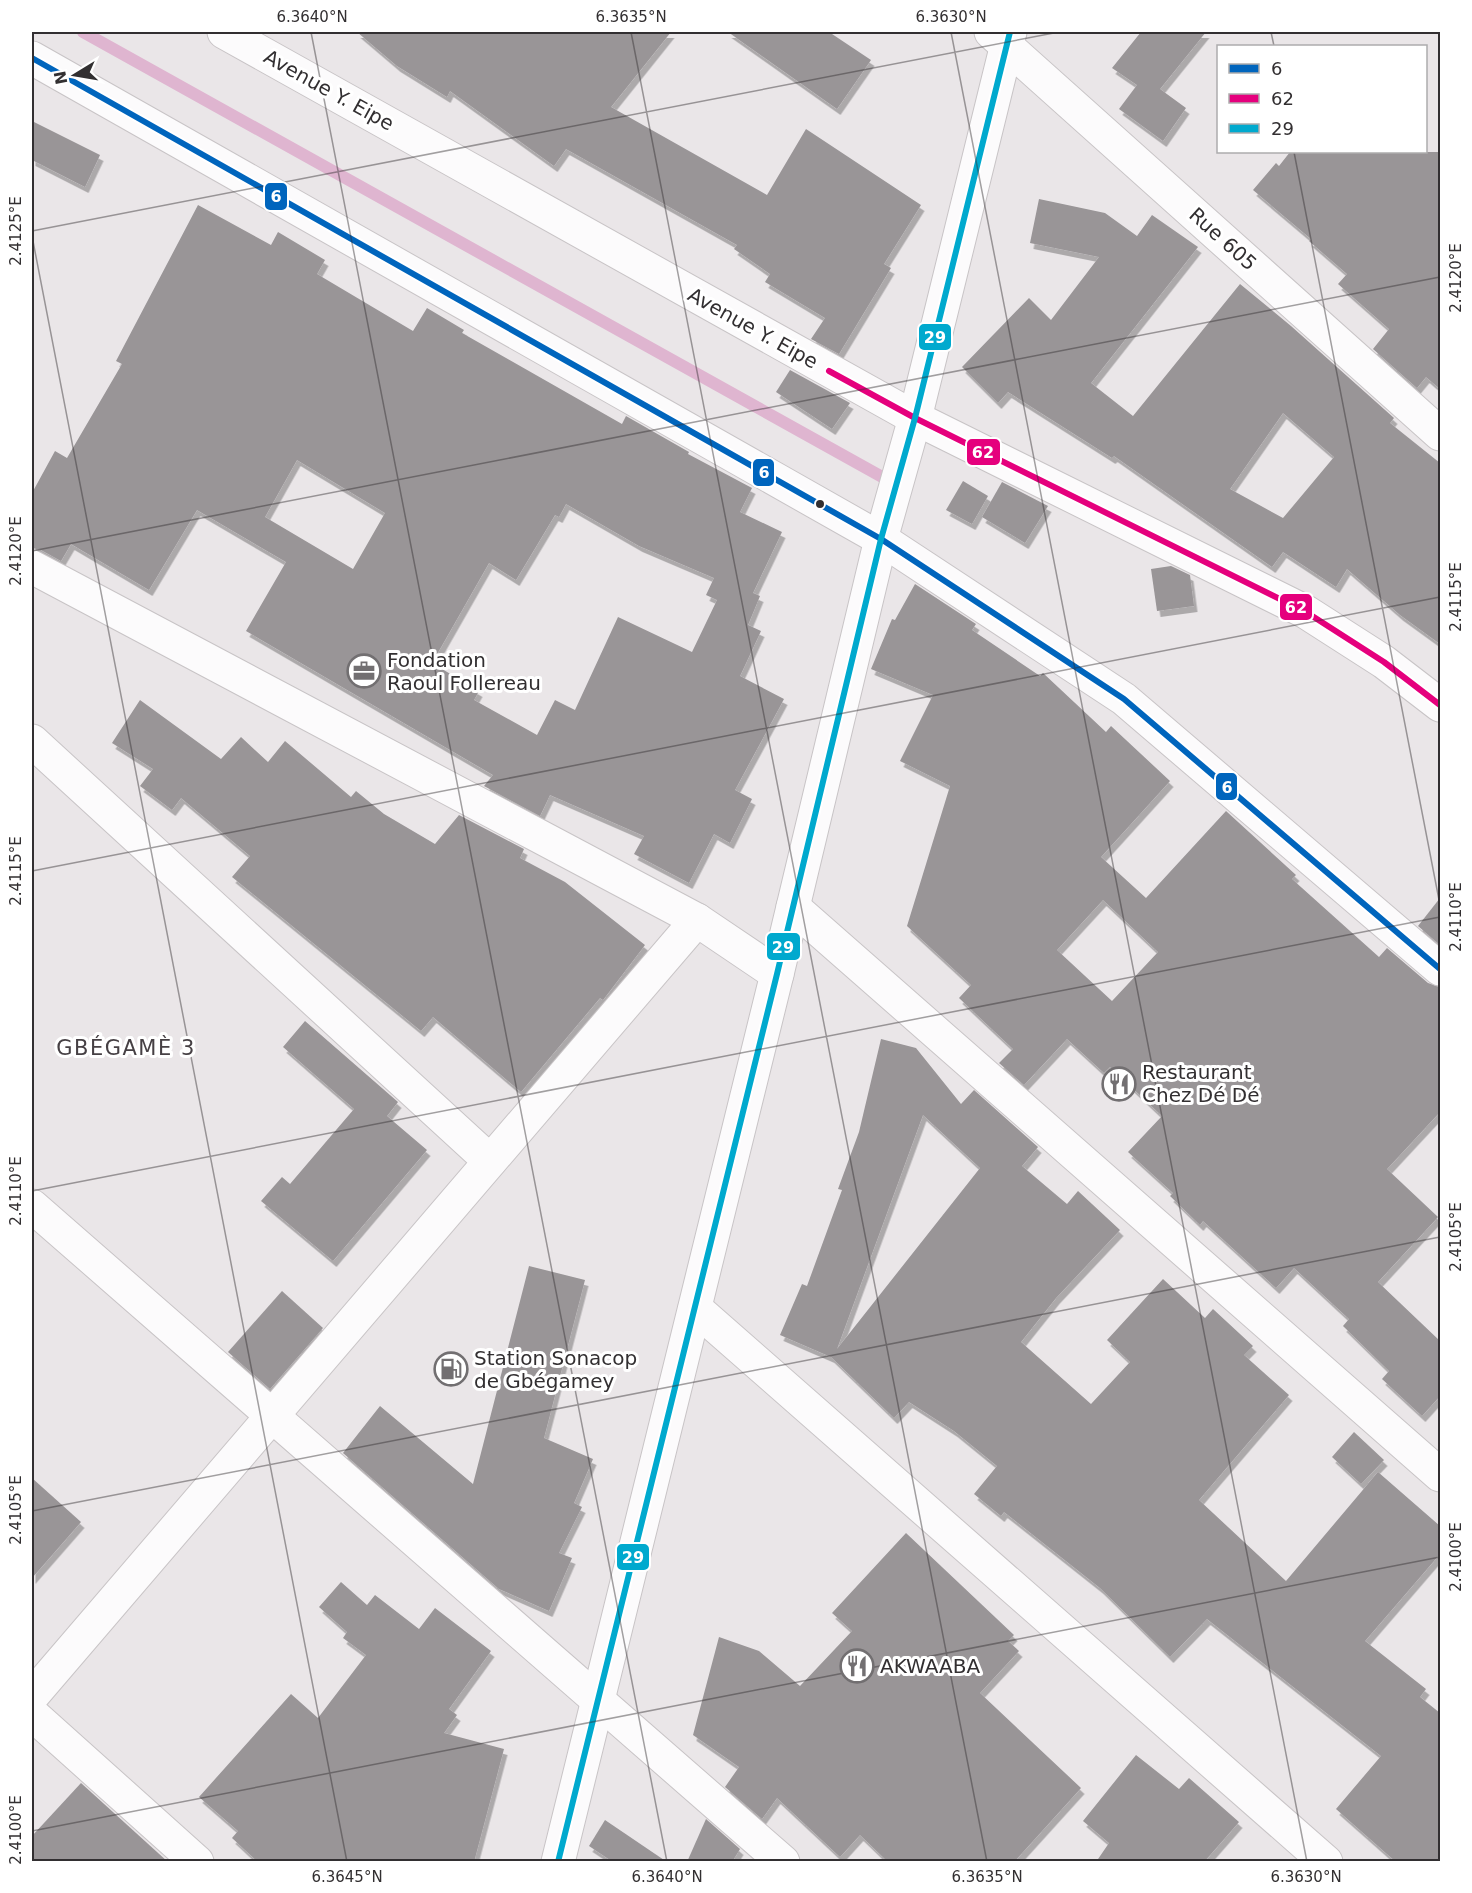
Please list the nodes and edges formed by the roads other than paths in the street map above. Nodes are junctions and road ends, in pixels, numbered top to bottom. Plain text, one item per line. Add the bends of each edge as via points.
1 (224, 32) edge
2 (1003, 36) edge
3 (32, 58) edge
4 (915, 418) junction
5 (1440, 434) edge
6 (882, 539) junction
7 (32, 567) edge
8 (1440, 705) edge
9 (32, 741) edge
10 (793, 907) junction
11 (696, 920) junction
12 (1440, 969) edge
13 (777, 974) junction
14 (490, 1161) junction
15 (32, 1206) edge
16 (695, 1308) junction
17 (273, 1417) junction
18 (1440, 1475) edge
19 (32, 1696) edge
20 (598, 1700) junction
21 (32, 1714) edge
22 (197, 1862) edge
23 (558, 1862) edge
24 (783, 1862) edge
25 (1326, 1862) edge

1 - 4 street, Avenue Y. Eipe
2 - 4 street
2 - 5 street, Rue 605
3 - 6 street
4 - 6 street
4 - 8 street, Avenue Y. Eipe via 1306,612 1384,662
6 - 10 street
6 - 12 street via 1124,699
7 - 11 street
9 - 14 street
10 - 13 street
10 - 18 street
11 - 13 street
11 - 14 street
13 - 16 street
14 - 17 street
15 - 17 street
16 - 20 street
16 - 25 street
17 - 19 street
17 - 20 street
20 - 23 street
20 - 24 street
21 - 22 street

